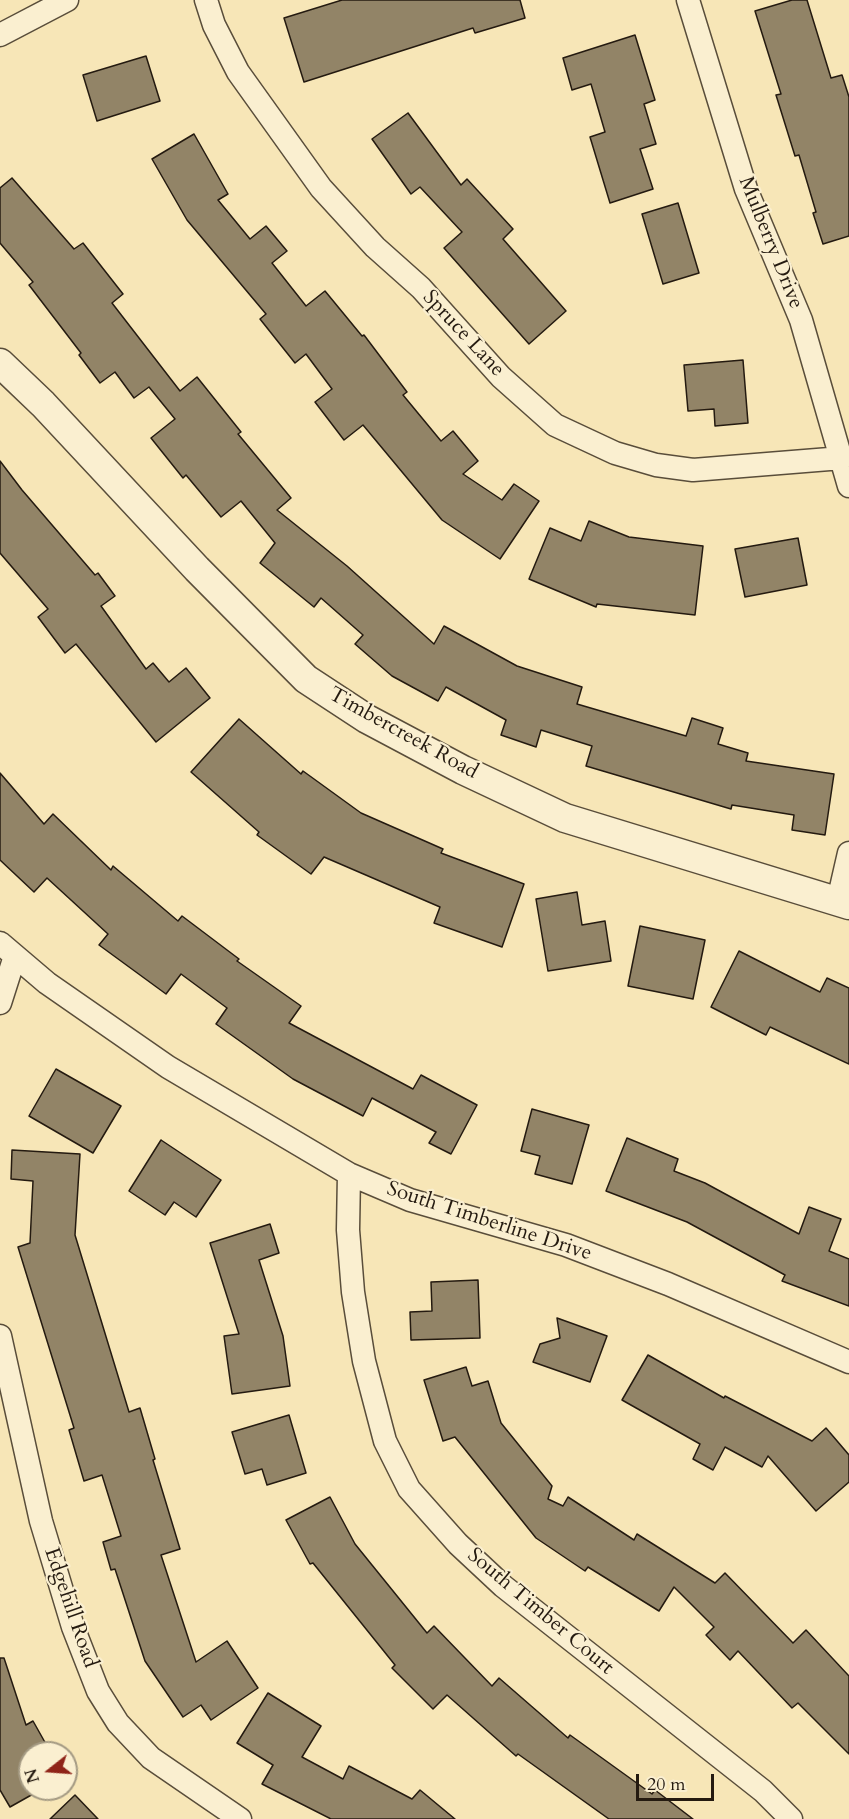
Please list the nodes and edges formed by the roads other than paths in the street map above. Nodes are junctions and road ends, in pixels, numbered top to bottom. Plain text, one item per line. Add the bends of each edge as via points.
1 (67, 0) edge
2 (206, 0) edge
3 (688, 0) edge
4 (0, 35) edge
5 (0, 363) edge
6 (842, 458) junction
7 (849, 486) edge
8 (849, 854) edge
9 (843, 903) edge
10 (8, 950) edge
11 (0, 1004) edge
12 (349, 1174) junction
13 (0, 1336) edge
14 (849, 1362) edge
15 (240, 1819) edge
16 (790, 1819) edge

1 - 4 street
2 - 6 street, Spruce Lane via 238,72 321,188 375,247 421,288 501,377 555,425 615,453 693,470
3 - 6 street, Mulberry Drive via 746,189 801,320
5 - 9 street, Timbercreek Road via 306,679 367,720 565,818
6 - 7 street, Mulberry Drive
8 - 9 street
10 - 11 street
10 - 12 street, South Timberline Drive via 47,983 168,1067
12 - 14 street, South Timberline Drive via 410,1200 566,1245
12 - 16 street, South Timber Court via 352,1282 364,1361 385,1441 409,1490 503,1586 763,1791
13 - 15 street, Edgehill Road via 41,1521 73,1627 98,1691 118,1723 152,1758

